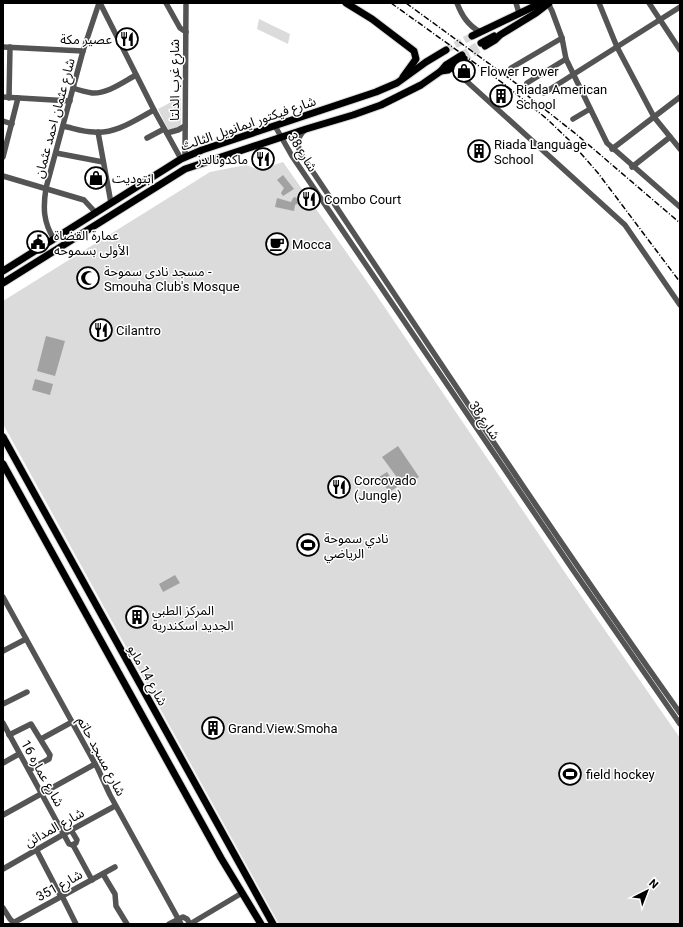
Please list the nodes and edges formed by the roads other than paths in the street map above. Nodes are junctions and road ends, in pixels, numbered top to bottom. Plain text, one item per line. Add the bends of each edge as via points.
1 (100, 3) edge
2 (166, 3) edge
3 (186, 3) edge
4 (346, 3) edge
5 (457, 3) edge
6 (516, 3) edge
7 (541, 3) edge
8 (548, 3) edge
9 (599, 3) edge
10 (649, 3) edge
11 (680, 7) edge
12 (519, 13) junction
13 (660, 20) junction
14 (186, 32) junction
15 (480, 32) junction
16 (472, 36) tunnel mouth
17 (562, 38) junction
18 (483, 44) tunnel mouth
19 (3, 47) edge
20 (10, 47) junction
21 (617, 47) junction
22 (446, 50) tunnel mouth
23 (680, 50) edge
24 (83, 51) junction
25 (566, 58) junction
26 (452, 68) junction
27 (511, 68) dead end
28 (441, 71) junction
29 (573, 74) junction
30 (136, 75) junction
31 (397, 83) junction
32 (527, 83) dead end
33 (73, 88) junction
34 (376, 92) junction
35 (544, 93) dead end
36 (680, 97) edge
37 (6, 98) edge
38 (18, 98) junction
39 (70, 102) junction
40 (381, 105) junction
41 (590, 109) junction
42 (154, 110) junction
43 (654, 117) junction
44 (573, 119) dead end
45 (3, 121) edge
46 (12, 124) junction
47 (63, 126) junction
48 (185, 126) junction
49 (275, 126) junction
50 (306, 129) junction
51 (166, 131) junction
52 (98, 132) junction
53 (670, 137) junction
54 (147, 138) dead end
55 (281, 138) junction
56 (612, 149) junction
57 (680, 149) edge
58 (56, 153) junction
59 (3, 157) edge
60 (183, 158) junction
61 (103, 162) junction
62 (632, 167) junction
63 (3, 176) edge
64 (46, 188) junction
65 (111, 203) junction
66 (680, 207) edge
67 (96, 213) junction
68 (54, 238) junction
69 (3, 271) edge
70 (3, 284) edge
71 (680, 305) edge
72 (3, 437) edge
73 (3, 464) edge
74 (530, 502) junction
75 (69, 557) junction
76 (57, 562) junction
77 (4, 601) edge
78 (26, 639) junction
79 (3, 651) edge
80 (27, 692) dead end
81 (3, 704) edge
82 (680, 713) edge
83 (3, 722) edge
84 (72, 722) junction
85 (680, 724) edge
86 (9, 734) junction
87 (41, 739) junction
88 (19, 754) junction
89 (3, 763) edge
90 (95, 764) junction
91 (29, 770) junction
92 (41, 793) junction
93 (115, 806) junction
94 (3, 815) edge
95 (71, 830) junction
96 (64, 834) junction
97 (73, 844) junction
98 (36, 849) junction
99 (114, 868) dead end
100 (3, 869) edge
101 (103, 874) junction
102 (92, 880) junction
103 (242, 894) junction
104 (62, 896) junction
105 (3, 908) edge
106 (256, 920) edge
107 (179, 922) edge
108 (14, 923) edge
109 (76, 924) edge
110 (127, 924) edge
111 (169, 924) edge
112 (190, 924) edge
113 (261, 924) edge
114 (273, 924) edge

1 - 24 street, شارع عثمان احمد عثمان
1 - 30 street
2 - 14 street via 180,28
3 - 14 street, شارع غرب الدلتا
4 - 31 main road via 414,51 416,59
5 - 15 street via 467,22
6 - 12 street
7 - 12 main road
8 - 17 street
8 - 18 main road via 495,40
9 - 21 street
10 - 13 street
11 - 13 street
12 - 15 main road
13 - 21 street
13 - 23 street
14 - 48 street, شارع غرب الدلتا
15 - 16 main road
17 - 25 street
17 - 27 street
19 - 20 street
20 - 24 street
20 - 37 street
21 - 29 street
21 - 43 street
22 - 31 main road, شارع فيكتور ايمانويل الثالث
24 - 33 street, شارع عثمان احمد عثمان
25 - 29 street
25 - 32 street
26 - 28 main road, شارع فيكتور ايمانويل الثالث
26 - 28 main road, شارع فيكتور ايمانويل الثالث via 463,57 446,65
26 - 71 street via 625,225
28 - 40 main road, شارع فيكتور ايمانويل الثالث via 421,85
29 - 35 street
29 - 41 street
30 - 33 street via 97,93
30 - 42 street
31 - 34 main road, شارع فيكتور ايمانويل الثالث
33 - 39 street, شارع عثمان احمد عثمان
34 - 40 main road
34 - 49 main road, شارع فيكتور ايمانويل الثالث
36 - 43 street
37 - 38 street
38 - 39 street
38 - 46 street
39 - 47 street, شارع عثمان احمد عثمان
40 - 50 main road, شارع فيكتور ايمانويل الثالث
41 - 44 street
41 - 56 street
42 - 51 street
42 - 52 street via 121,127
43 - 53 street
43 - 56 street
45 - 46 street
46 - 59 street
47 - 52 street
47 - 58 street, شارع عثمان احمد عثمان
48 - 51 street via 178,130
48 - 60 street, شارع غرب الدلتا
49 - 55 street, شارع 38
49 - 60 main road, شارع فيكتور ايمانويل الثالث
50 - 55 main road, شارع فيكتور ايمانويل الثالث
50 - 74 street, شارع 38 via 299,136 301,154
51 - 54 street
51 - 60 street
52 - 61 street
53 - 57 street
53 - 62 street
55 - 70 main road, شارع فيكتور ايمانويل الثالث via 180,172
55 - 74 street, شارع 38
56 - 62 street
58 - 61 street
58 - 64 street, شارع عثمان احمد عثمان
60 - 65 main road, شارع فيكتور ايمانويل الثالث
61 - 65 street
62 - 66 street
63 - 64 street
64 - 67 street via 84,200
64 - 68 street, شارع عثمان احمد عثمان via 44,214
65 - 67 main road, شارع فيكتور ايمانويل الثالث
67 - 68 main road, شارع فيكتور ايمانويل الثالث
68 - 69 main road, شارع فيكتور ايمانويل الثالث
72 - 75 main road, شارع 14 مايو
73 - 76 main road, شارع 14 مايو
74 - 82 street, شارع 38
74 - 85 street, شارع 38
75 - 76 main road via 61,558
75 - 114 main road, شارع 14 مايو
76 - 103 main road, شارع 14 مايو
77 - 78 street, شارع مسجد حاتم
78 - 79 street
78 - 84 street, شارع مسجد حاتم
80 - 81 street
83 - 86 street, شارع عماره 16
84 - 87 street
84 - 90 street, شارع مسجد حاتم
86 - 87 street via 31,724
86 - 88 street, شارع عماره 16
87 - 91 street via 50,757
88 - 89 street
88 - 91 street, شارع عماره 16
90 - 92 street
90 - 93 street, شارع مسجد حاتم
91 - 92 street, شارع عماره 16
92 - 94 street
92 - 96 street, شارع عماره 16
93 - 95 street, شارع المدائن
93 - 107 street, شارع مسجد حاتم
95 - 96 street, شارع المدائن
95 - 97 street via 77,840
96 - 97 street, شارع عماره 16 via 69,844
96 - 98 street, شارع المدائن
97 - 102 street
98 - 100 street, شارع المدائن
98 - 104 street
99 - 101 street, شارع 351
101 - 102 street, شارع 351
101 - 110 street via 115,894 116,906
102 - 104 street, شارع 351
103 - 106 main road, شارع 14 مايو
103 - 112 street
104 - 108 street, شارع 351
104 - 109 street
105 - 108 street
106 - 113 main road, شارع 14 مايو
107 - 111 street
107 - 112 street via 184,917

